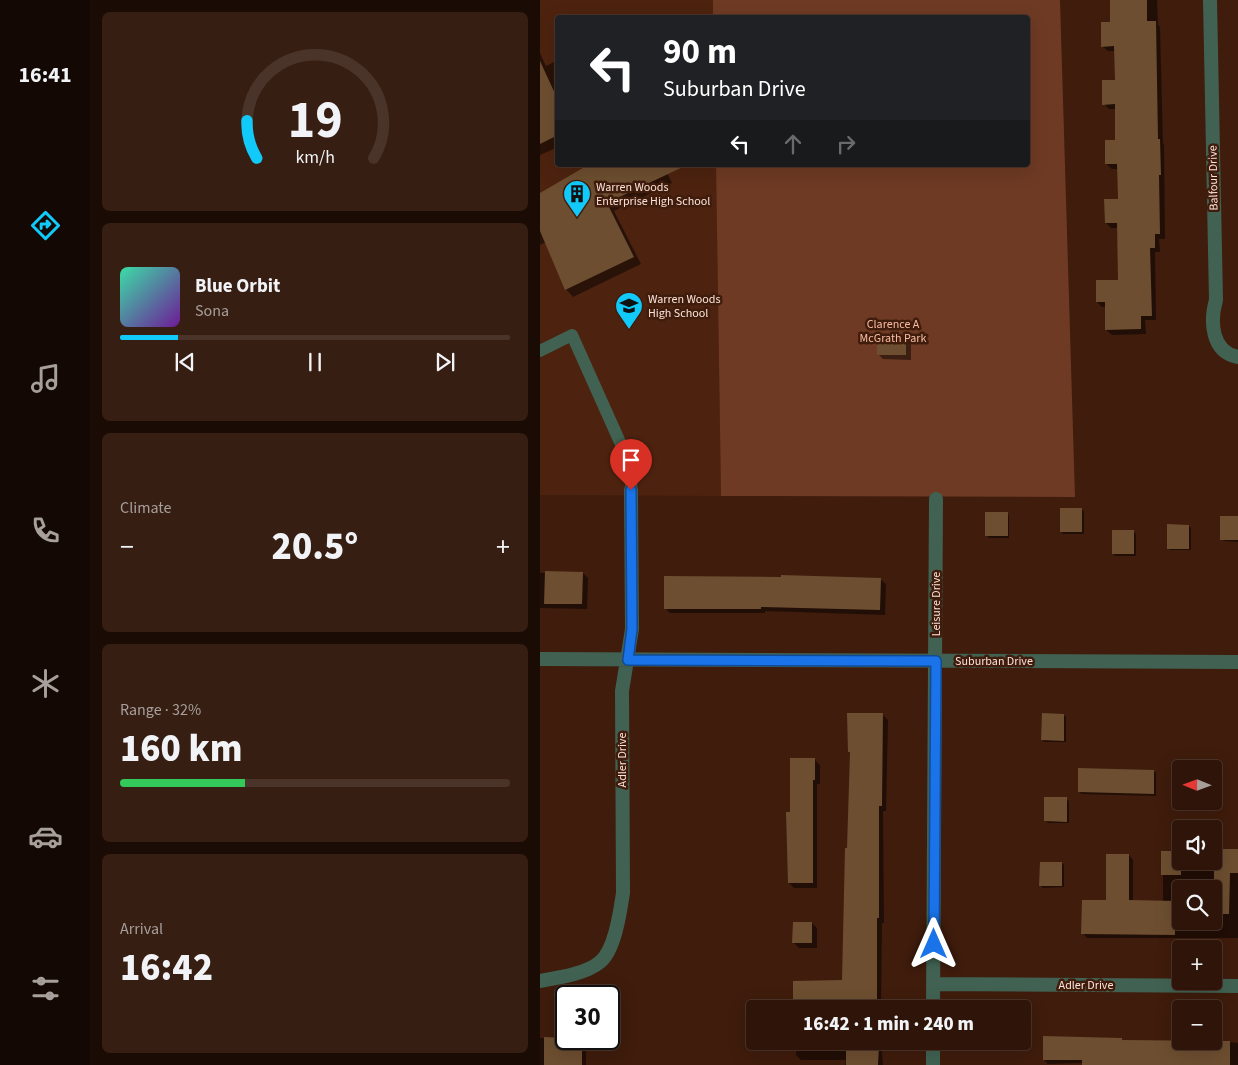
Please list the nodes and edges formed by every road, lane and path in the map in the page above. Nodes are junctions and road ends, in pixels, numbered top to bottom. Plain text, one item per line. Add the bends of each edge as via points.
1 (1210, 0) edge
2 (540, 351) edge
3 (1232, 354) edge
4 (631, 490) joint
5 (936, 499) dead end
6 (540, 659) edge
7 (628, 660) junction
8 (936, 661) junction
9 (1238, 662) edge
10 (540, 981) edge
11 (934, 984) junction
12 (1238, 986) edge
13 (933, 1000) edge
14 (933, 1050) edge
15 (933, 1065) edge

1 - 3 street, Balfour Drive via 1216,300 1212,315 1218,344
2 - 4 lane via 572,336 632,470
4 - 7 street, Adler Drive via 632,629
5 - 8 street, Leisure Drive
6 - 7 street, Suburban Drive
7 - 8 street, Suburban Drive
7 - 10 street, Adler Drive via 622,691 623,893 619,919 612,943 600,962 564,977
8 - 9 street, Suburban Drive
8 - 11 street, Leisure Drive
11 - 12 street, Adler Drive
11 - 13 street, Leisure Drive
14 - 15 street

